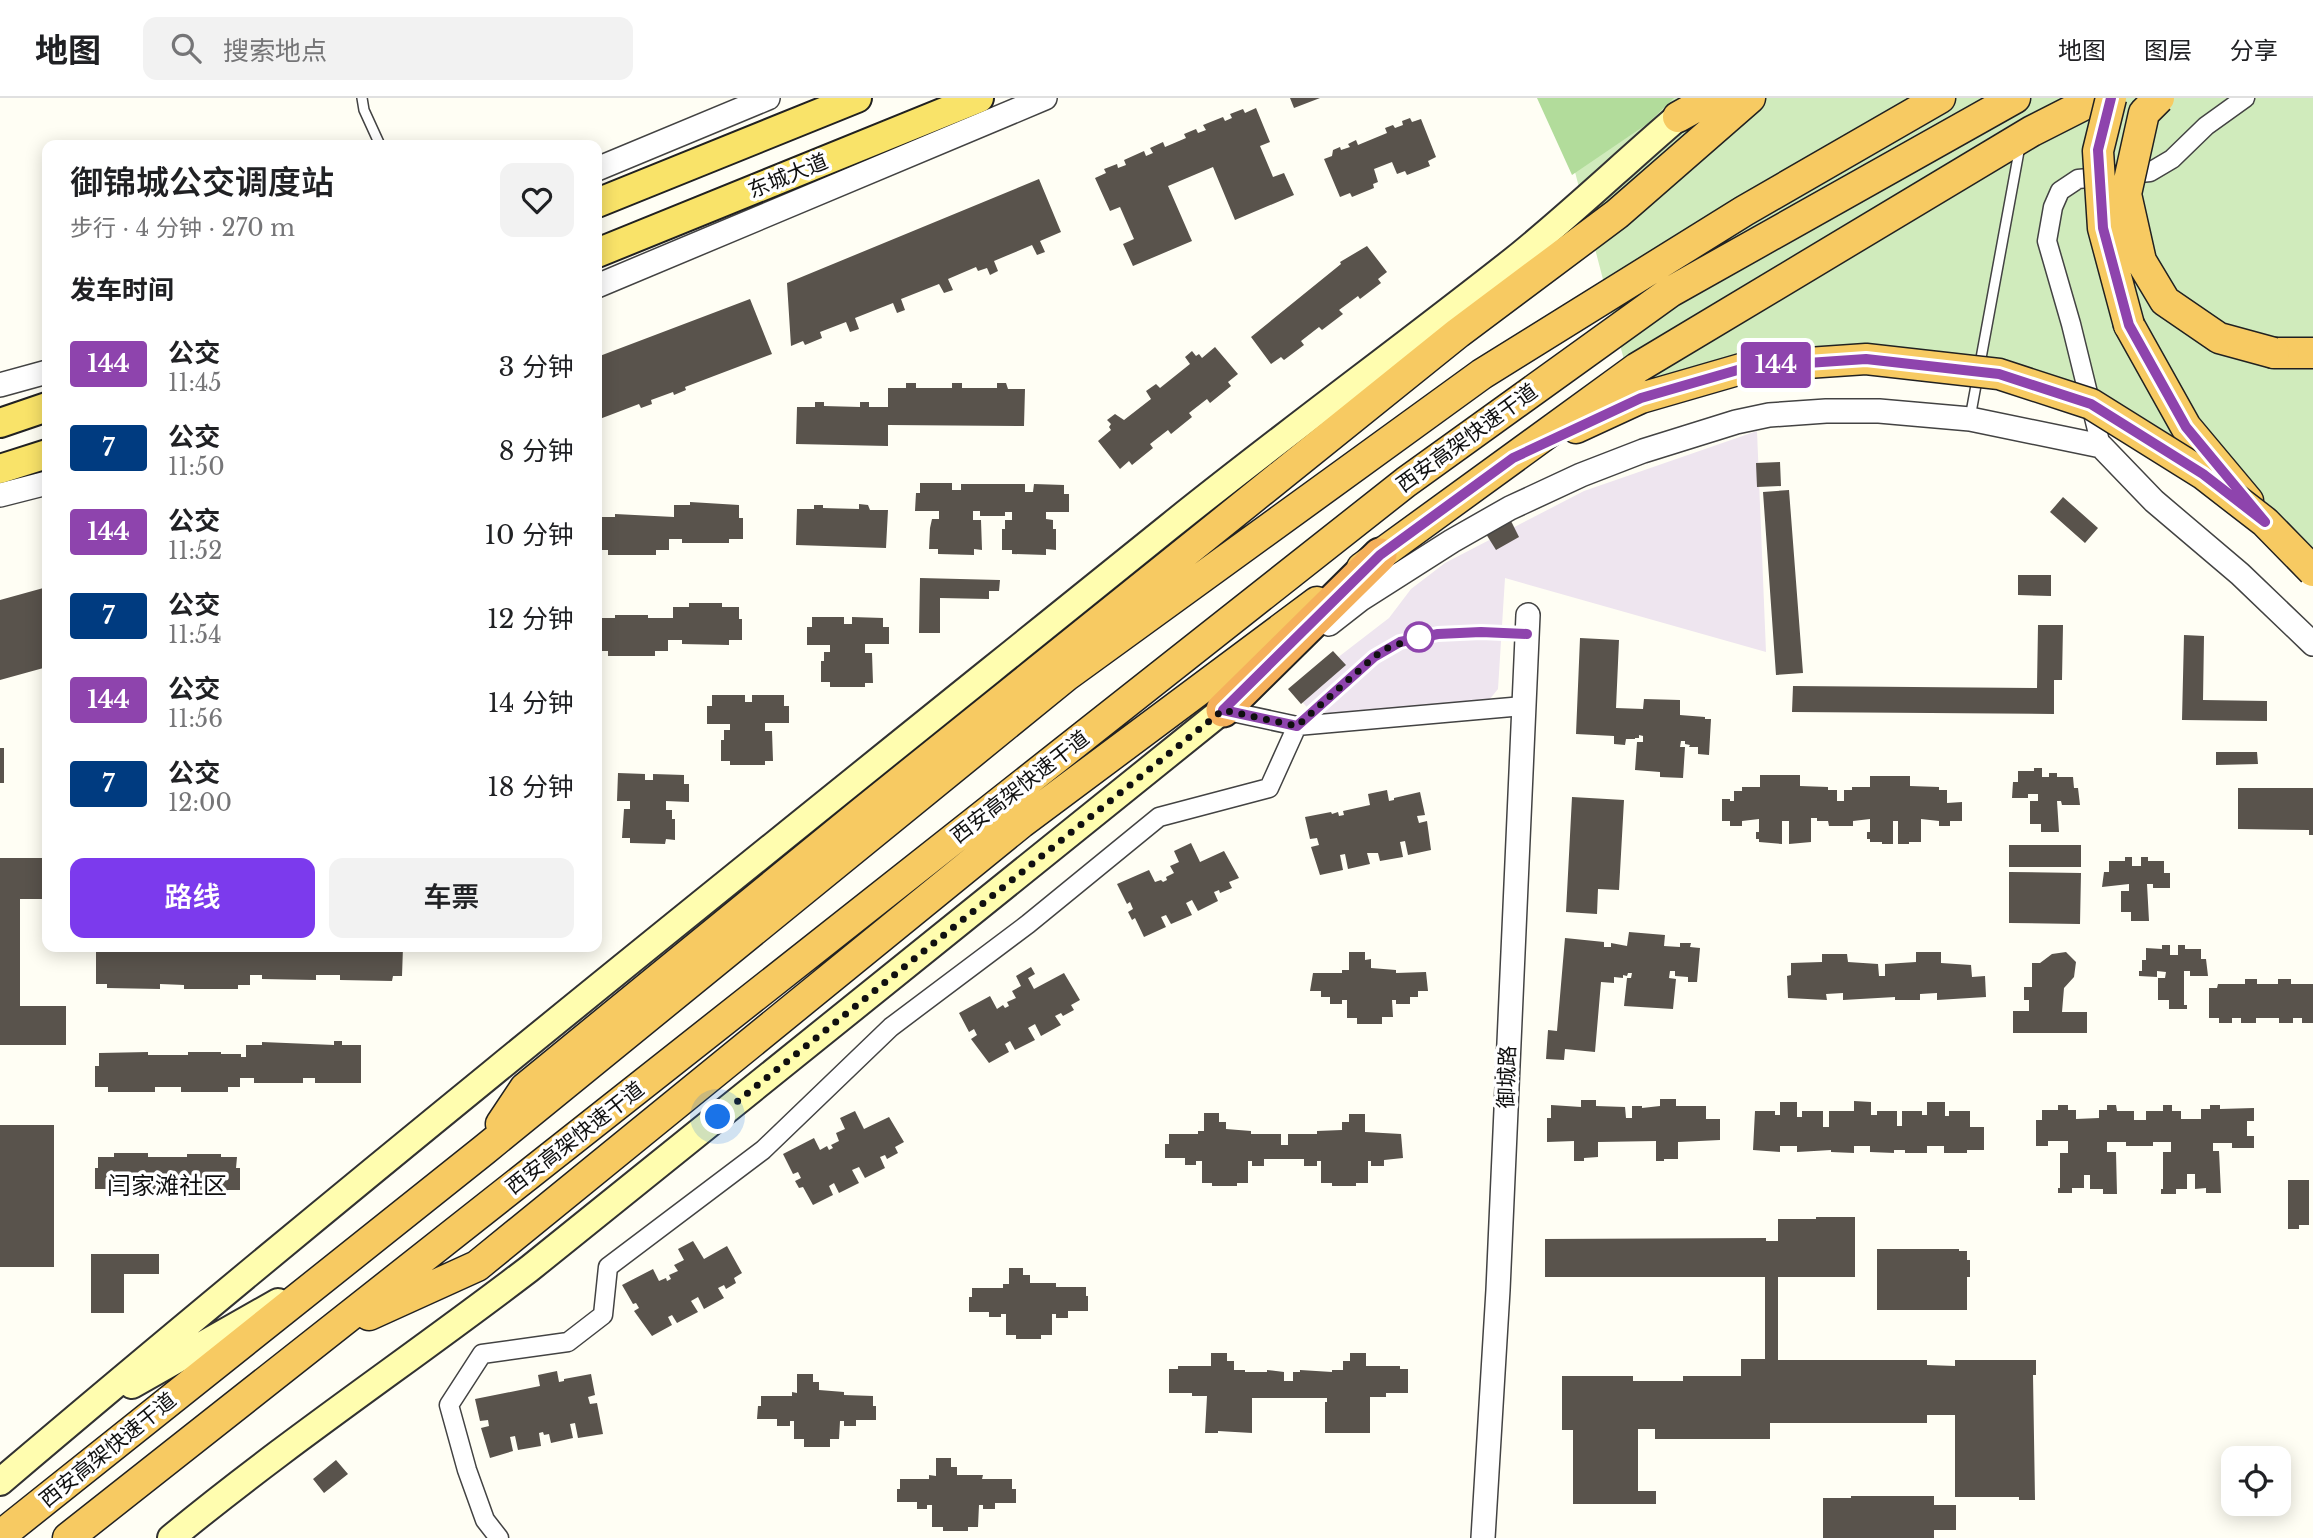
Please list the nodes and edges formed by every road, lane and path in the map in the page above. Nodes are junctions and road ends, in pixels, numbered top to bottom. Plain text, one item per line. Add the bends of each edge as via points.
1 (362, 98) edge
2 (768, 98) edge
3 (857, 98) edge
4 (979, 98) edge
5 (1045, 98) edge
6 (1712, 98) edge
7 (1750, 98) edge
8 (1940, 98) edge
9 (2015, 98) edge
10 (2097, 98) edge
11 (2111, 98) edge
12 (2159, 98) edge
13 (2245, 98) edge
14 (1689, 107) edge
15 (2022, 137) junction
16 (378, 140) edge
17 (602, 167) edge
18 (602, 201) edge
19 (602, 251) edge
20 (602, 284) edge
21 (2313, 353) edge
22 (42, 373) edge
23 (0, 385) edge
24 (42, 409) edge
25 (1970, 419) junction
26 (0, 423) edge
27 (2101, 446) junction
28 (42, 456) edge
29 (1513, 458) junction
30 (0, 469) edge
31 (42, 484) edge
32 (0, 495) edge
33 (2265, 522) junction
34 (1380, 555) junction
35 (2313, 571) edge
36 (1527, 625) joint
37 (2313, 644) edge
38 (1523, 706) junction
39 (1223, 710) junction
40 (1297, 726) junction
41 (484, 1150) junction
42 (334, 1270) junction
43 (327, 1334) junction
44 (74, 1419) junction
45 (0, 1482) edge
46 (0, 1536) edge
47 (68, 1538) edge
48 (171, 1538) edge
49 (499, 1538) edge
50 (1483, 1538) edge

1 - 16 lane
2 - 17 street
3 - 18 main road
4 - 19 main road, 东城大道
5 - 20 street
6 - 14 highway
7 - 41 highway via 1617,214 1458,333 525,1088
8 - 41 highway, 西安高架快速干道 via 1744,211 1482,374 1066,676
9 - 43 highway, 西安高架快速干道 via 1670,292 1406,482
10 - 15 highway
11 - 33 highway, bridge via 2098,150 2103,228 2129,325 2186,427
12 - 21 highway, bridge via 2144,113 2126,194 2141,261 2165,301 2219,338 2274,353
13 - 27 street via 2150,172 2078,179 2060,191 2053,207 2047,241
14 - 44 main road via 1519,256 1199,503
15 - 25 lane
15 - 29 highway via 1637,368
22 - 23 street
24 - 26 main road
25 - 27 street
25 - 39 street via 1879,411 1769,415 1704,431 1593,470 1510,508 1361,599
27 - 37 street via 2154,501
28 - 30 main road
29 - 33 highway, bridge via 1641,398 1748,367 1866,359 1999,374 2091,404 2203,474
29 - 34 highway
31 - 32 street
33 - 35 highway, bridge
34 - 39 highway
34 - 43 highway via 1021,823 477,1266
36 - 38 street, 御城路
36 - 40 lane via 1400,642 1374,657
38 - 40 street
38 - 50 street, 御城路
39 - 40 street
39 - 48 main road via 529,1269
40 - 49 street via 1269,788 1160,817 891,1027 763,1150 608,1267 603,1315 594,1322 568,1342 482,1354 449,1405 485,1520
41 - 42 highway, 西安高架快速干道
42 - 44 main road
42 - 46 highway, 西安高架快速干道
43 - 47 highway, 西安高架快速干道
44 - 45 main road

